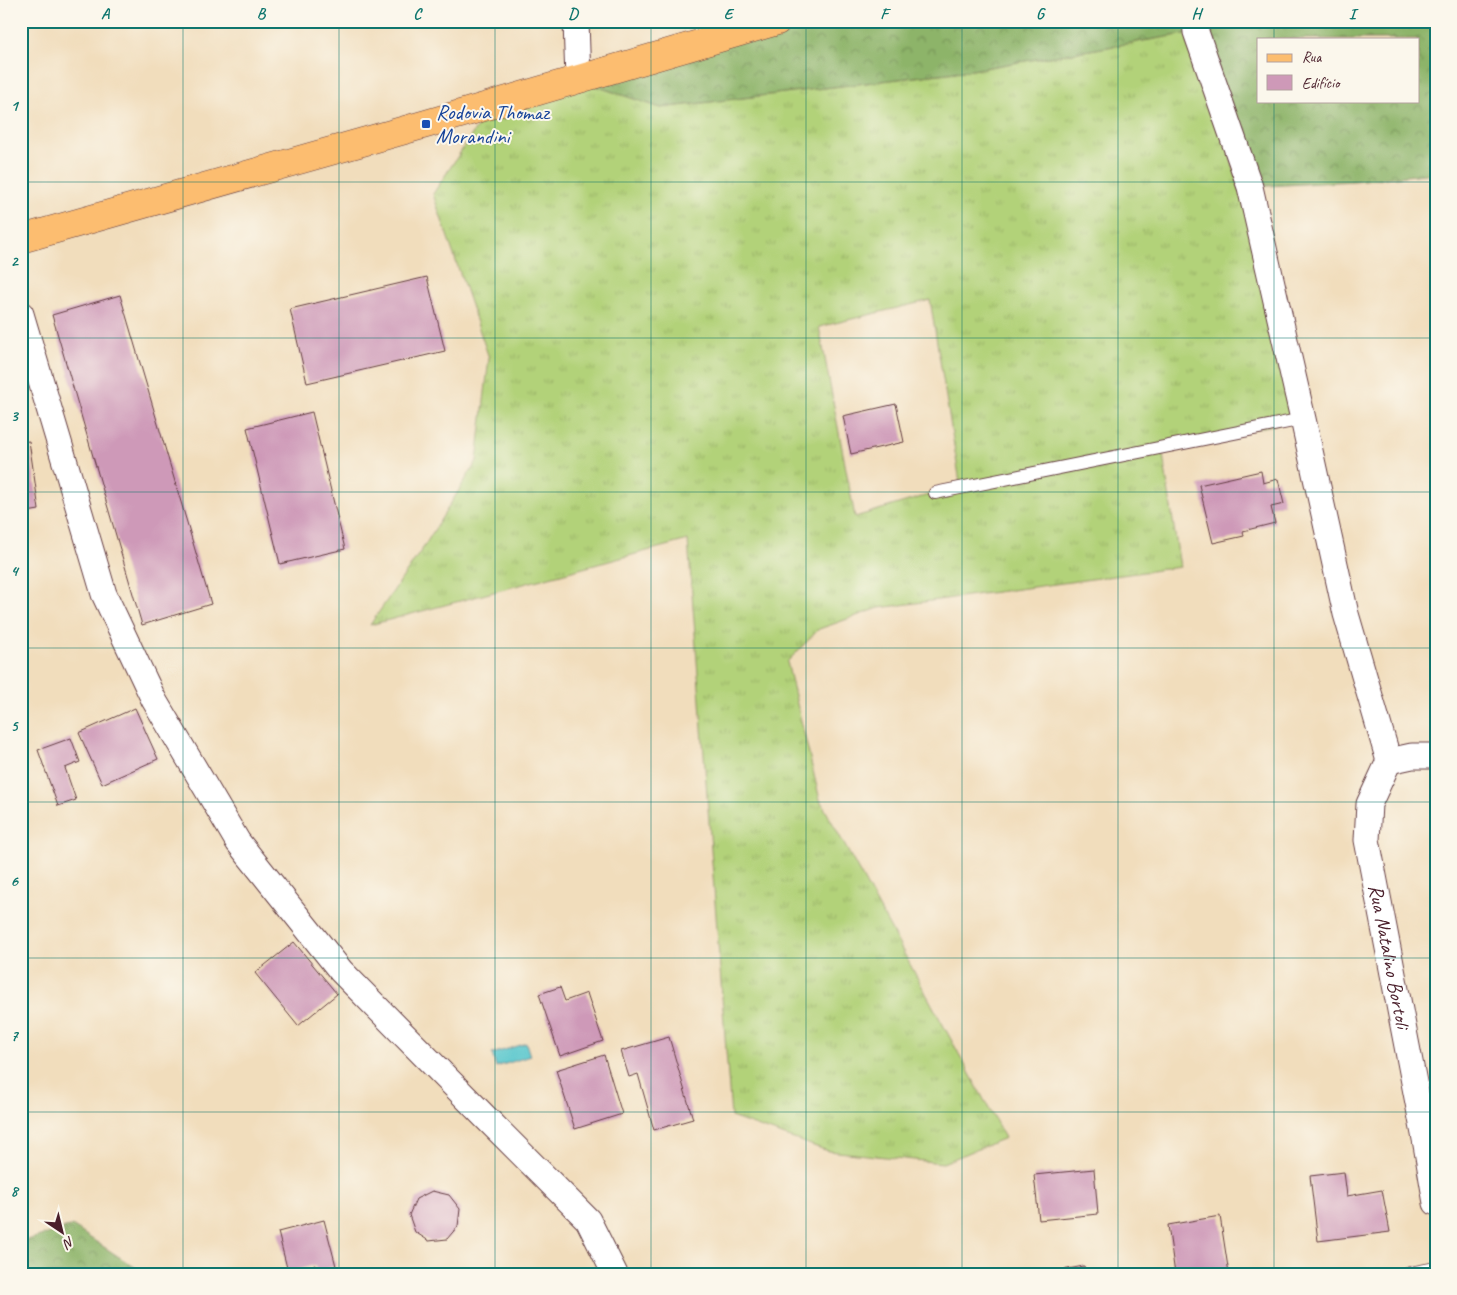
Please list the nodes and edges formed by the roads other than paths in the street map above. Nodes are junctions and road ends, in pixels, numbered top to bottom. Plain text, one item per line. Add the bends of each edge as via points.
1 (576, 21) edge
2 (777, 21) edge
3 (1195, 21) edge
4 (578, 80) junction
5 (21, 239) edge
6 (21, 314) edge
7 (1303, 419) junction
8 (936, 494) dead end
9 (1436, 756) edge
10 (1389, 761) junction
11 (1436, 1203) edge
12 (1436, 1268) edge
13 (615, 1274) edge
14 (1405, 1274) edge

1 - 4 street
2 - 4 main road
3 - 7 street via 1196,32 1250,187
4 - 5 main road
6 - 13 street via 104,594 154,700 238,842 342,971 588,1220
7 - 8 lane
7 - 10 street via 1346,614
9 - 10 street via 1412,756
10 - 11 street, Rua Natalino Bortoli via 1368,804 1367,840
12 - 14 lane

